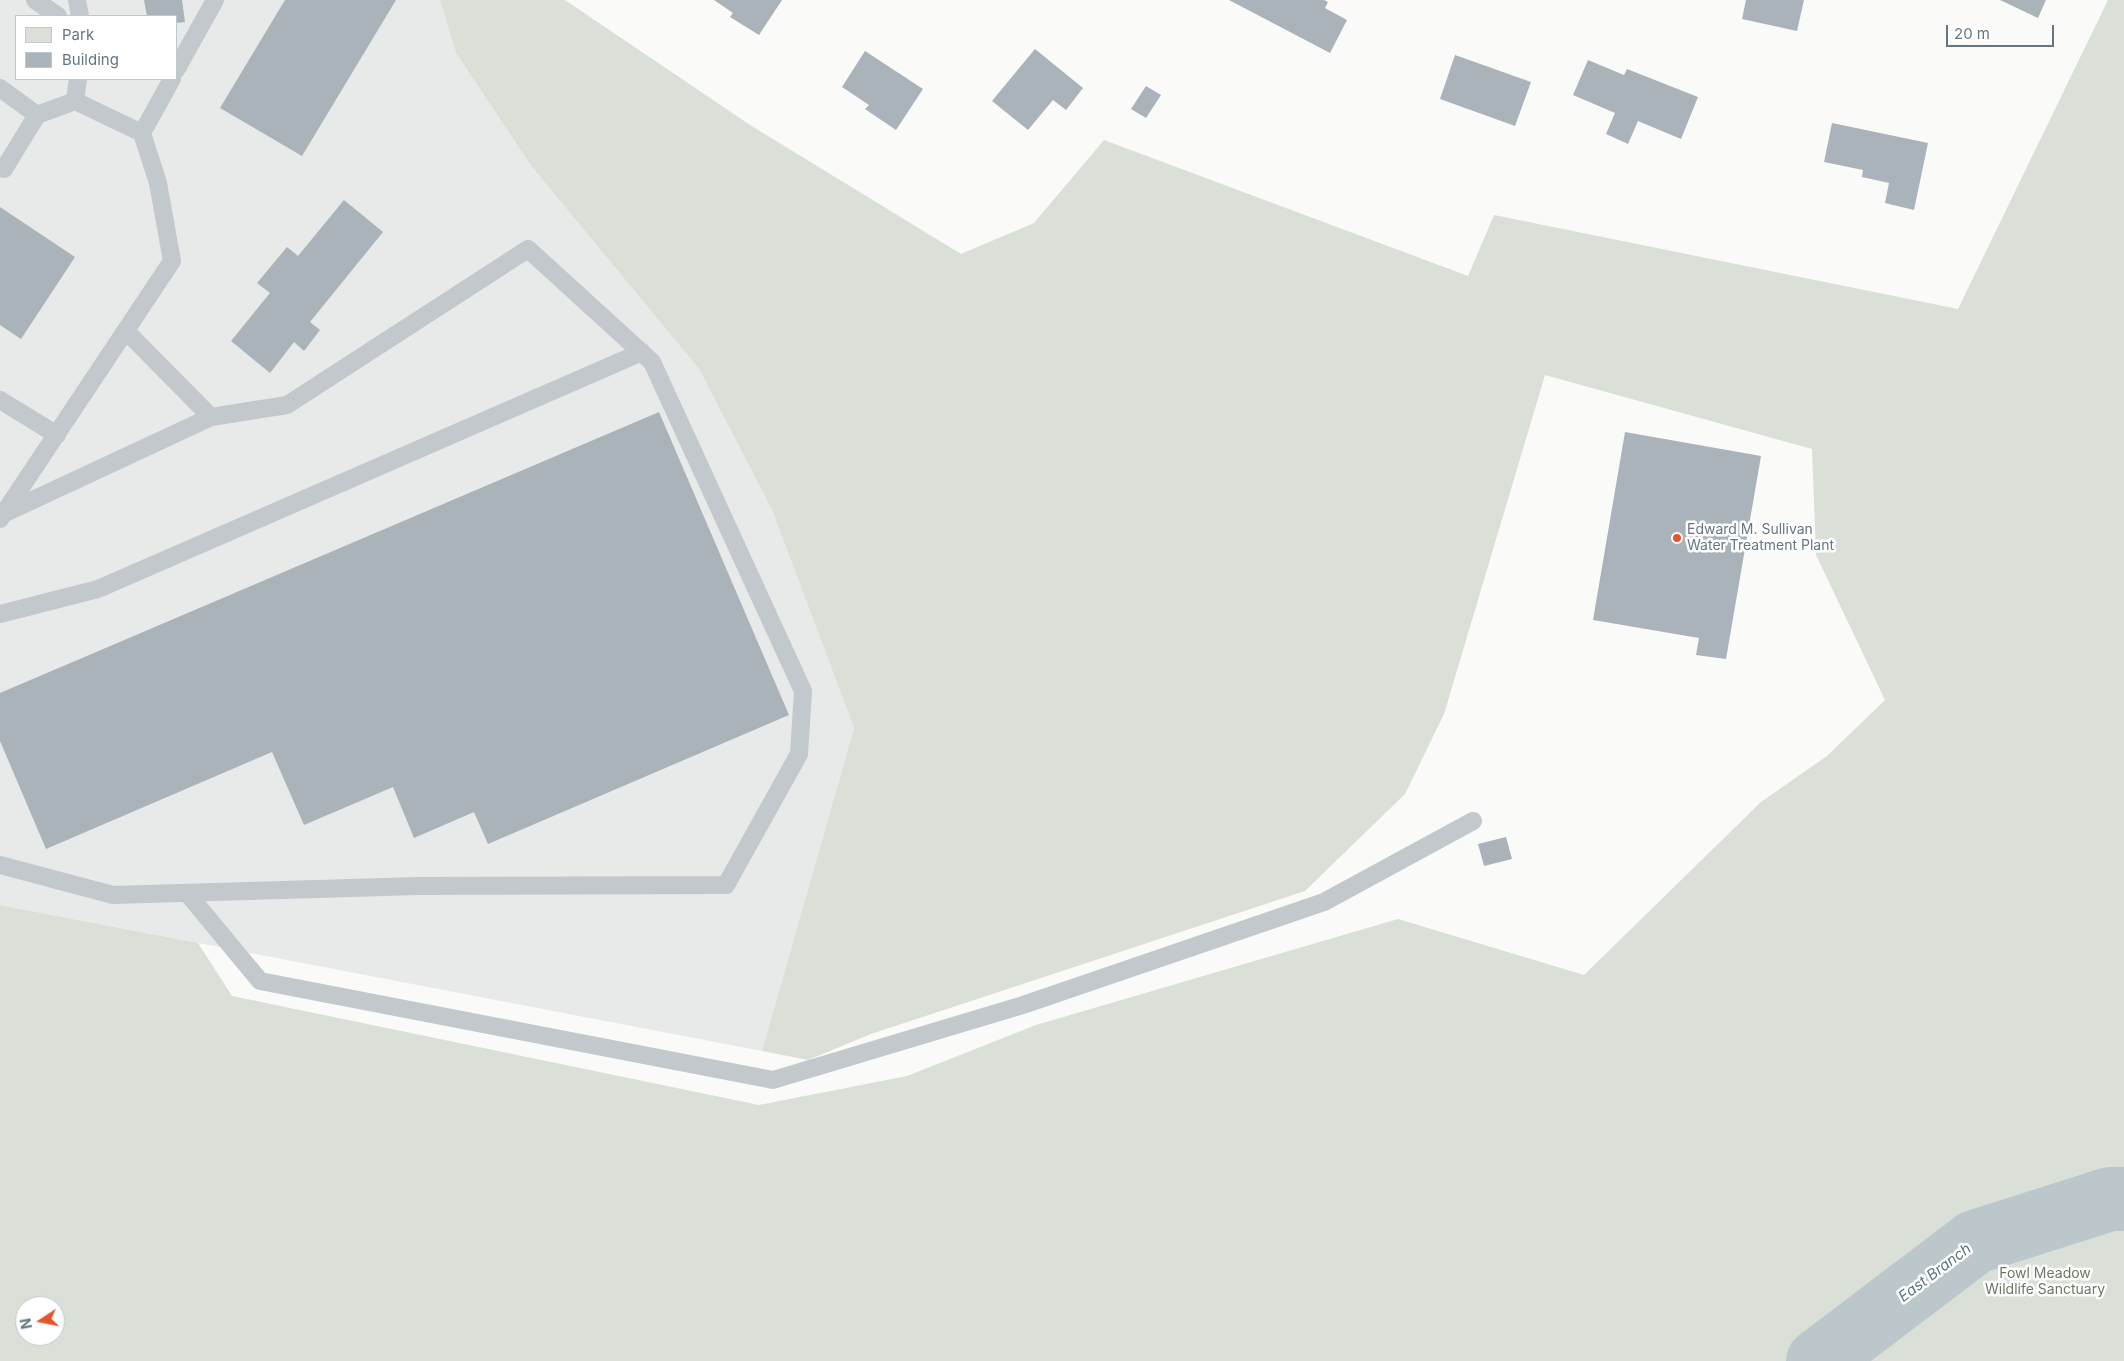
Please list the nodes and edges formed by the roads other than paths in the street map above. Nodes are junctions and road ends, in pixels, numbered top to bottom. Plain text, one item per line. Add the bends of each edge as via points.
1 (35, 0) edge
2 (78, 0) edge
3 (215, 0) edge
4 (57, 15) edge
5 (80, 15) edge
6 (178, 66) edge
7 (78, 80) edge
8 (171, 80) edge
9 (0, 88) edge
10 (75, 101) junction
11 (37, 115) junction
12 (142, 133) junction
13 (0, 167) edge
14 (126, 331) junction
15 (642, 352) junction
16 (0, 400) edge
17 (211, 417) junction
18 (56, 435) junction
19 (2, 516) edge
20 (0, 614) edge
21 (1473, 822) dead end
22 (0, 865) edge
23 (187, 893) junction

1 - 4 lane
2 - 5 lane
3 - 6 lane
7 - 10 lane
8 - 12 lane
9 - 11 lane
10 - 11 lane
10 - 12 lane
11 - 13 lane via 4,170
12 - 14 lane via 158,183 172,261
14 - 17 lane
14 - 18 lane
15 - 17 lane via 528,249 287,406
15 - 20 lane via 98,589
15 - 23 lane via 652,362 803,691 798,754 726,885 418,886
16 - 18 lane
17 - 19 lane
18 - 19 lane
21 - 23 lane via 1324,902 1023,1006 773,1080 260,981
22 - 23 lane via 113,896

